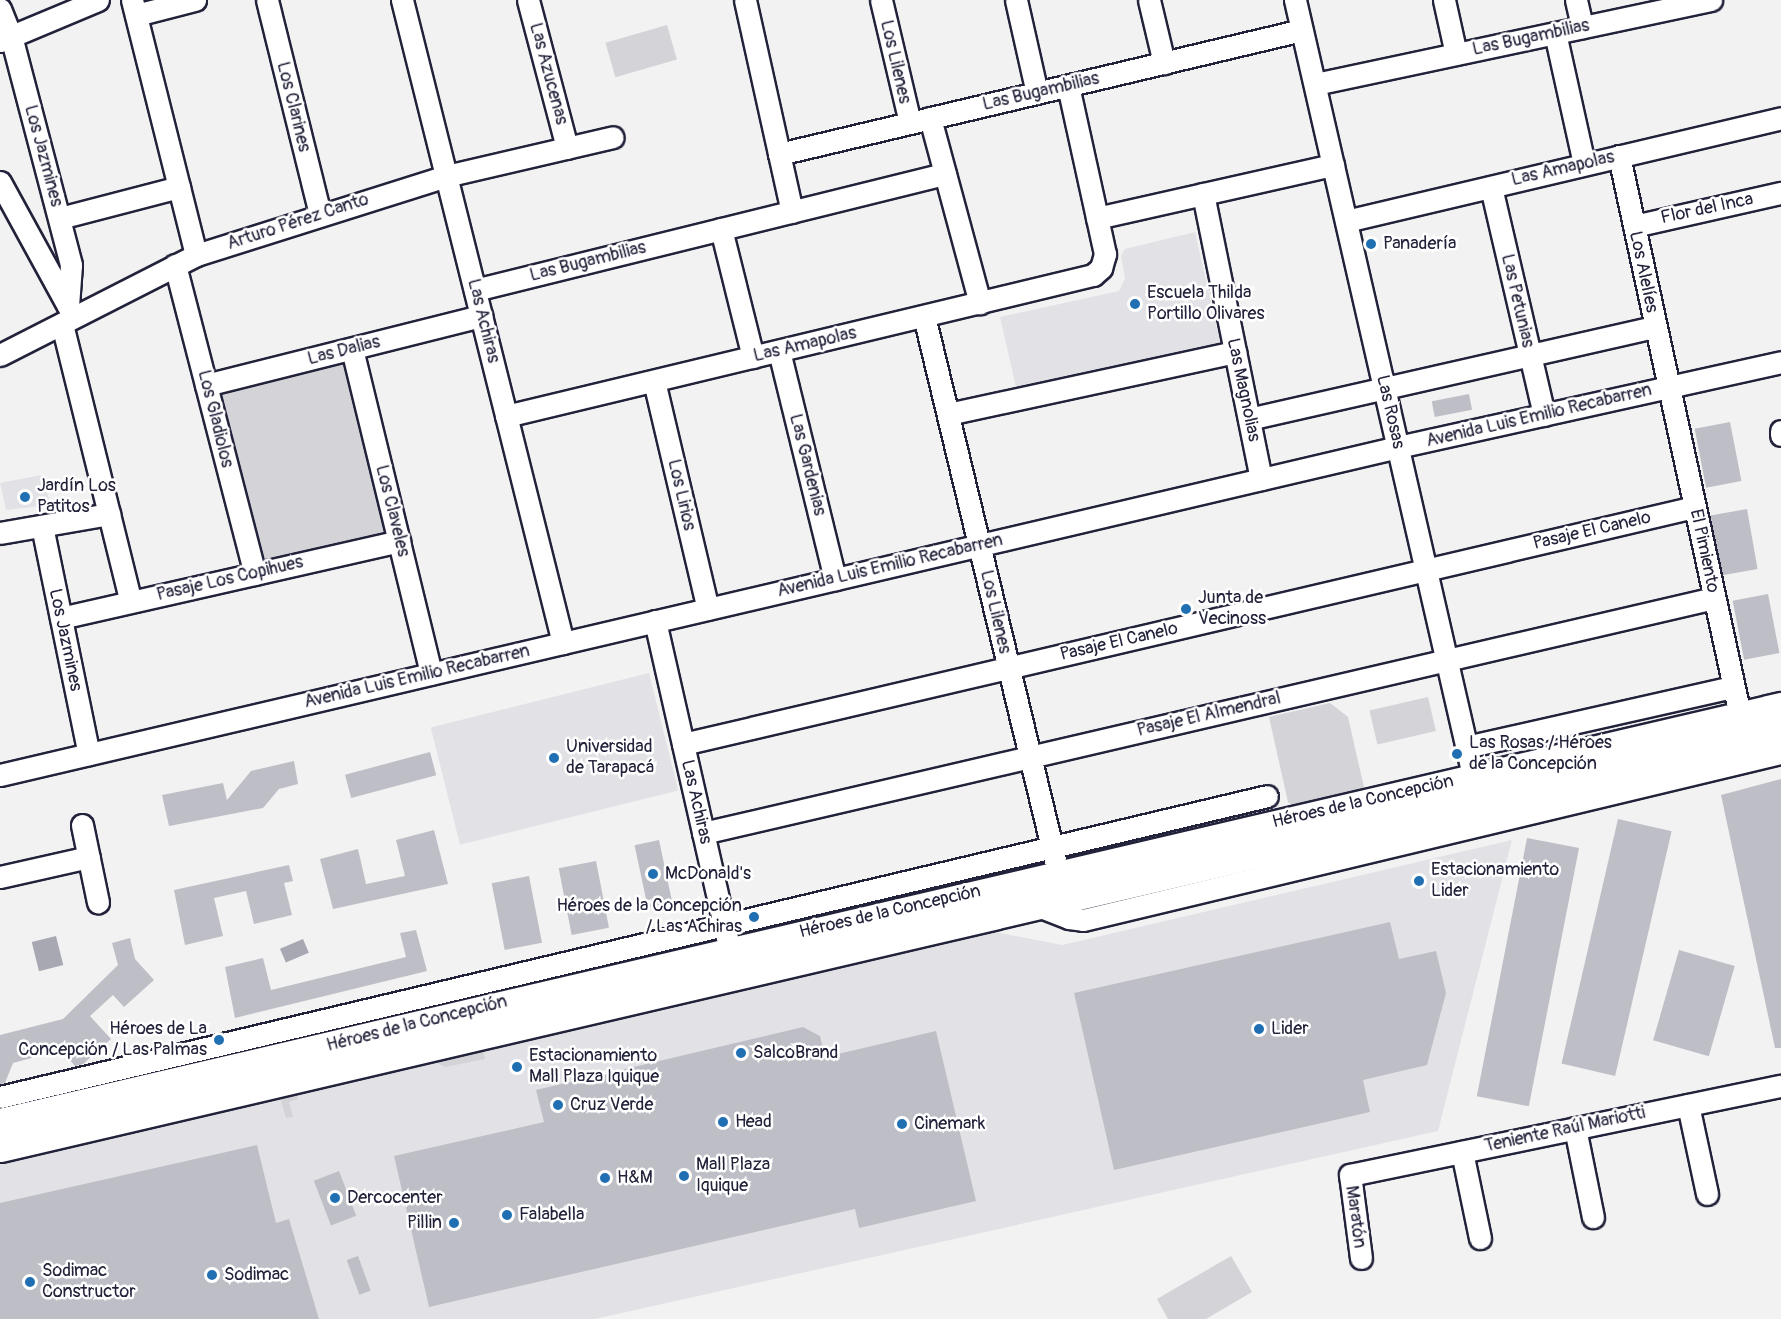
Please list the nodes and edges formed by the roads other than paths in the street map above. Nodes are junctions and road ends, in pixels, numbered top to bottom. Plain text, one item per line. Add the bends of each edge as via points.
1 (98, 0) edge
2 (195, 0) edge
3 (267, 0) edge
4 (402, 0) edge
5 (528, 0) edge
6 (745, 0) edge
7 (881, 0) edge
8 (1016, 0) edge
9 (1149, 0) edge
10 (1295, 0) edge
11 (1444, 0) edge
12 (1576, 0) edge
13 (1712, 0) edge
14 (134, 7) edge
15 (0, 9) edge
16 (1582, 27) junction
17 (1302, 30) junction
18 (1555, 33) junction
19 (6, 38) edge
20 (1456, 54) junction
21 (1164, 63) junction
22 (1315, 84) junction
23 (1068, 86) junction
24 (1037, 93) junction
25 (1781, 118) edge
26 (920, 121) junction
27 (613, 137) dead end
28 (567, 148) junction
29 (779, 154) junction
30 (1619, 156) junction
31 (1584, 164) junction
32 (1333, 165) junction
33 (945, 174) junction
34 (446, 176) junction
35 (0, 182) edge
36 (179, 187) junction
37 (1491, 187) junction
38 (1781, 193) edge
39 (1203, 194) junction
40 (792, 212) junction
41 (320, 214) junction
42 (60, 218) junction
43 (1097, 218) junction
44 (1346, 221) junction
45 (1634, 226) junction
46 (721, 229) junction
47 (196, 255) junction
48 (175, 265) junction
49 (475, 290) junction
50 (980, 303) junction
51 (68, 315) junction
52 (481, 316) junction
53 (924, 316) junction
54 (1655, 327) junction
55 (352, 349) junction
56 (779, 351) junction
57 (1235, 352) junction
58 (0, 355) edge
59 (1530, 355) junction
60 (753, 357) junction
61 (1781, 362) edge
62 (654, 381) junction
63 (206, 385) junction
64 (1668, 387) junction
65 (1384, 388) junction
66 (948, 414) junction
67 (1544, 415) junction
68 (506, 416) junction
69 (1249, 419) junction
70 (1398, 447) junction
71 (1261, 479) junction
72 (1694, 507) junction
73 (109, 514) junction
74 (42, 526) junction
75 (0, 533) edge
76 (399, 541) junction
77 (979, 545) junction
78 (1426, 570) junction
79 (255, 574) junction
80 (835, 579) junction
81 (1714, 598) junction
82 (131, 602) junction
83 (708, 609) junction
84 (61, 618) junction
85 (655, 621) junction
86 (563, 643) junction
87 (1447, 660) junction
88 (1008, 668) junction
89 (431, 674) junction
90 (1733, 687) junction
91 (1781, 706) edge
92 (1740, 715) junction
93 (1781, 732) edge
94 (683, 744) junction
95 (1466, 747) junction
96 (1781, 753) edge
97 (89, 754) junction
98 (1030, 757) junction
99 (0, 775) edge
100 (1473, 776) junction
101 (1267, 796) dead end
102 (1482, 813) junction
103 (82, 825) dead end
104 (704, 833) junction
105 (89, 857) junction
106 (1054, 860) junction
107 (0, 877) edge
108 (98, 902) dead end
109 (727, 937) junction
110 (717, 981) junction
111 (173, 1081) junction
112 (1781, 1086) edge
113 (0, 1097) edge
114 (1688, 1105) junction
115 (156, 1111) junction
116 (0, 1122) edge
117 (1575, 1128) junction
118 (0, 1148) edge
119 (1462, 1152) junction
120 (1350, 1175) joint
121 (1707, 1194) dead end
122 (1593, 1217) dead end
123 (1480, 1238) dead end
124 (1361, 1258) dead end

1 - 19 street
2 - 14 street
3 - 41 street, Los Clarines
4 - 34 street, Las Achiras
5 - 28 street, Las Azucenas
6 - 29 street
7 - 26 street, Los Lilenes
8 - 24 street
9 - 21 street
10 - 17 street, Las Rosas
11 - 20 street
12 - 16 street
13 - 16 street, Las Bugambilias
14 - 36 street
15 - 19 street, Los Jazmines
16 - 18 street, Las Bugambilias
17 - 21 street, Las Bugambilias
17 - 22 street, Las Rosas
18 - 20 street, Las Bugambilias
18 - 31 street
19 - 42 street, Los Jazmines
20 - 22 street, Las Bugambilias
21 - 23 street, Las Bugambilias
22 - 32 street, Las Rosas
23 - 24 street, Las Bugambilias
23 - 43 street
24 - 26 street, Las Bugambilias
25 - 30 street, Las Amapolas
26 - 29 street, Las Bugambilias
26 - 33 street, Los Lilenes
27 - 28 street, Arturo Pérez Canto
28 - 34 street, Arturo Pérez Canto
29 - 40 street
30 - 31 street, Las Amapolas
30 - 45 street, Los Alelíes
31 - 37 street, Las Amapolas
32 - 39 street
32 - 44 street, Las Rosas
33 - 40 street, Las Bugambilias
33 - 50 street, Los Lilenes
34 - 41 street, Arturo Pérez Canto
34 - 49 street, Las Achiras
35 - 51 street
36 - 42 street
36 - 47 street
37 - 44 street, Las Amapolas
37 - 59 street, Las Petunias
38 - 45 street, Flor del Inca
39 - 43 street
39 - 57 street, Las Magnolias
40 - 46 street, Las Bugambilias
41 - 47 street, Arturo Pérez Canto
42 - 51 street, Los Jazmines via 71,266
43 - 50 street, Las Amapolas via 1105,254 1101,268 1088,277
44 - 65 street, Las Rosas
45 - 54 street, Los Alelíes
46 - 49 street, Las Bugambilias
46 - 60 street
47 - 48 street, Arturo Pérez Canto
48 - 51 street, Arturo Pérez Canto
48 - 63 street, Los Gladiolos
49 - 52 street, Las Achiras
50 - 53 street, Las Amapolas
51 - 58 street, Arturo Pérez Canto
51 - 73 street, Los Jazmines
52 - 55 street, Las Dalias
52 - 68 street, Las Achiras
53 - 56 street, Las Amapolas
53 - 66 street, Los Lilenes
54 - 59 street
54 - 64 street, Los Alelíes
55 - 63 street, Las Dalias
55 - 76 street, Los Claveles
56 - 60 street, Las Amapolas
56 - 80 street, Las Gardenias
57 - 66 street
57 - 69 street, Las Magnolias
59 - 65 street
59 - 67 street, Las Petunias
60 - 62 street, Las Amapolas
61 - 64 street, Avenida Luis Emilio Recabarren
62 - 68 street, Las Amapolas
62 - 83 street, Los Lirios
63 - 79 street, Los Gladiolos
64 - 67 street, Avenida Luis Emilio Recabarren
64 - 72 street, El Pimiento
65 - 69 street
65 - 70 street, Las Rosas
66 - 77 street, Los Lilenes
67 - 70 street, Avenida Luis Emilio Recabarren
68 - 86 street, Las Achiras
69 - 71 street, Las Magnolias
70 - 71 street, Avenida Luis Emilio Recabarren
70 - 78 street, Las Rosas
71 - 77 street, Avenida Luis Emilio Recabarren
72 - 78 street, Pasaje El Canelo
72 - 81 street, El Pimiento
73 - 74 street
73 - 82 street, Los Jazmines
74 - 75 street
74 - 84 street, Los Jazmines
76 - 79 street, Pasaje Los Copihues
76 - 89 street, Los Claveles
77 - 80 street, Avenida Luis Emilio Recabarren
77 - 88 street, Los Lilenes
78 - 87 street, Las Rosas
78 - 88 street, Pasaje El Canelo
79 - 82 street, Pasaje Los Copihues
80 - 83 street, Avenida Luis Emilio Recabarren
81 - 87 street, Pasaje El Almendral
81 - 90 street, El Pimiento
82 - 84 street, Pasaje Los Copihues
83 - 85 street, Avenida Luis Emilio Recabarren
84 - 97 street, Los Jazmines
85 - 86 street, Avenida Luis Emilio Recabarren
85 - 94 street, Las Achiras
86 - 89 street, Avenida Luis Emilio Recabarren
87 - 95 street, Las Rosas
87 - 98 street, Pasaje El Almendral
88 - 94 street, Pasaje El Canelo
88 - 98 street, Los Lilenes
89 - 97 street, Avenida Luis Emilio Recabarren
90 - 92 street, El Pimiento
90 - 95 street
91 - 92 main road, Héroes de la Concepción
92 - 100 main road, Héroes de la Concepción
93 - 102 main road, Héroes de la Concepción
94 - 104 street, Las Achiras
95 - 100 street, Las Rosas
96 - 102 street, Héroes de la Concepción
97 - 99 street, Avenida Luis Emilio Recabarren
98 - 104 street, Pasaje El Almendral
98 - 106 street, Los Lilenes
100 - 102 street, Las Rosas
100 - 106 main road, Héroes de la Concepción
101 - 106 street, Héroes de la Concepción
102 - 110 main road, Héroes de la Concepción via 1038,906
103 - 105 street
104 - 109 street, Las Achiras
105 - 107 street
105 - 108 street
106 - 109 main road, Héroes de la Concepción
109 - 110 street
109 - 111 main road, Héroes de la Concepción
109 - 113 street, Héroes de la Concepción
110 - 115 main road, Héroes de la Concepción
111 - 115 main road
111 - 116 main road, Héroes de la Concepción
112 - 114 street, Teniente Raúl Mariotti
114 - 117 street, Teniente Raúl Mariotti
114 - 121 street
115 - 118 main road, Héroes de la Concepción
117 - 119 street, Teniente Raúl Mariotti
117 - 122 street
119 - 120 street, Teniente Raúl Mariotti
119 - 123 street
120 - 124 street, Maratón

